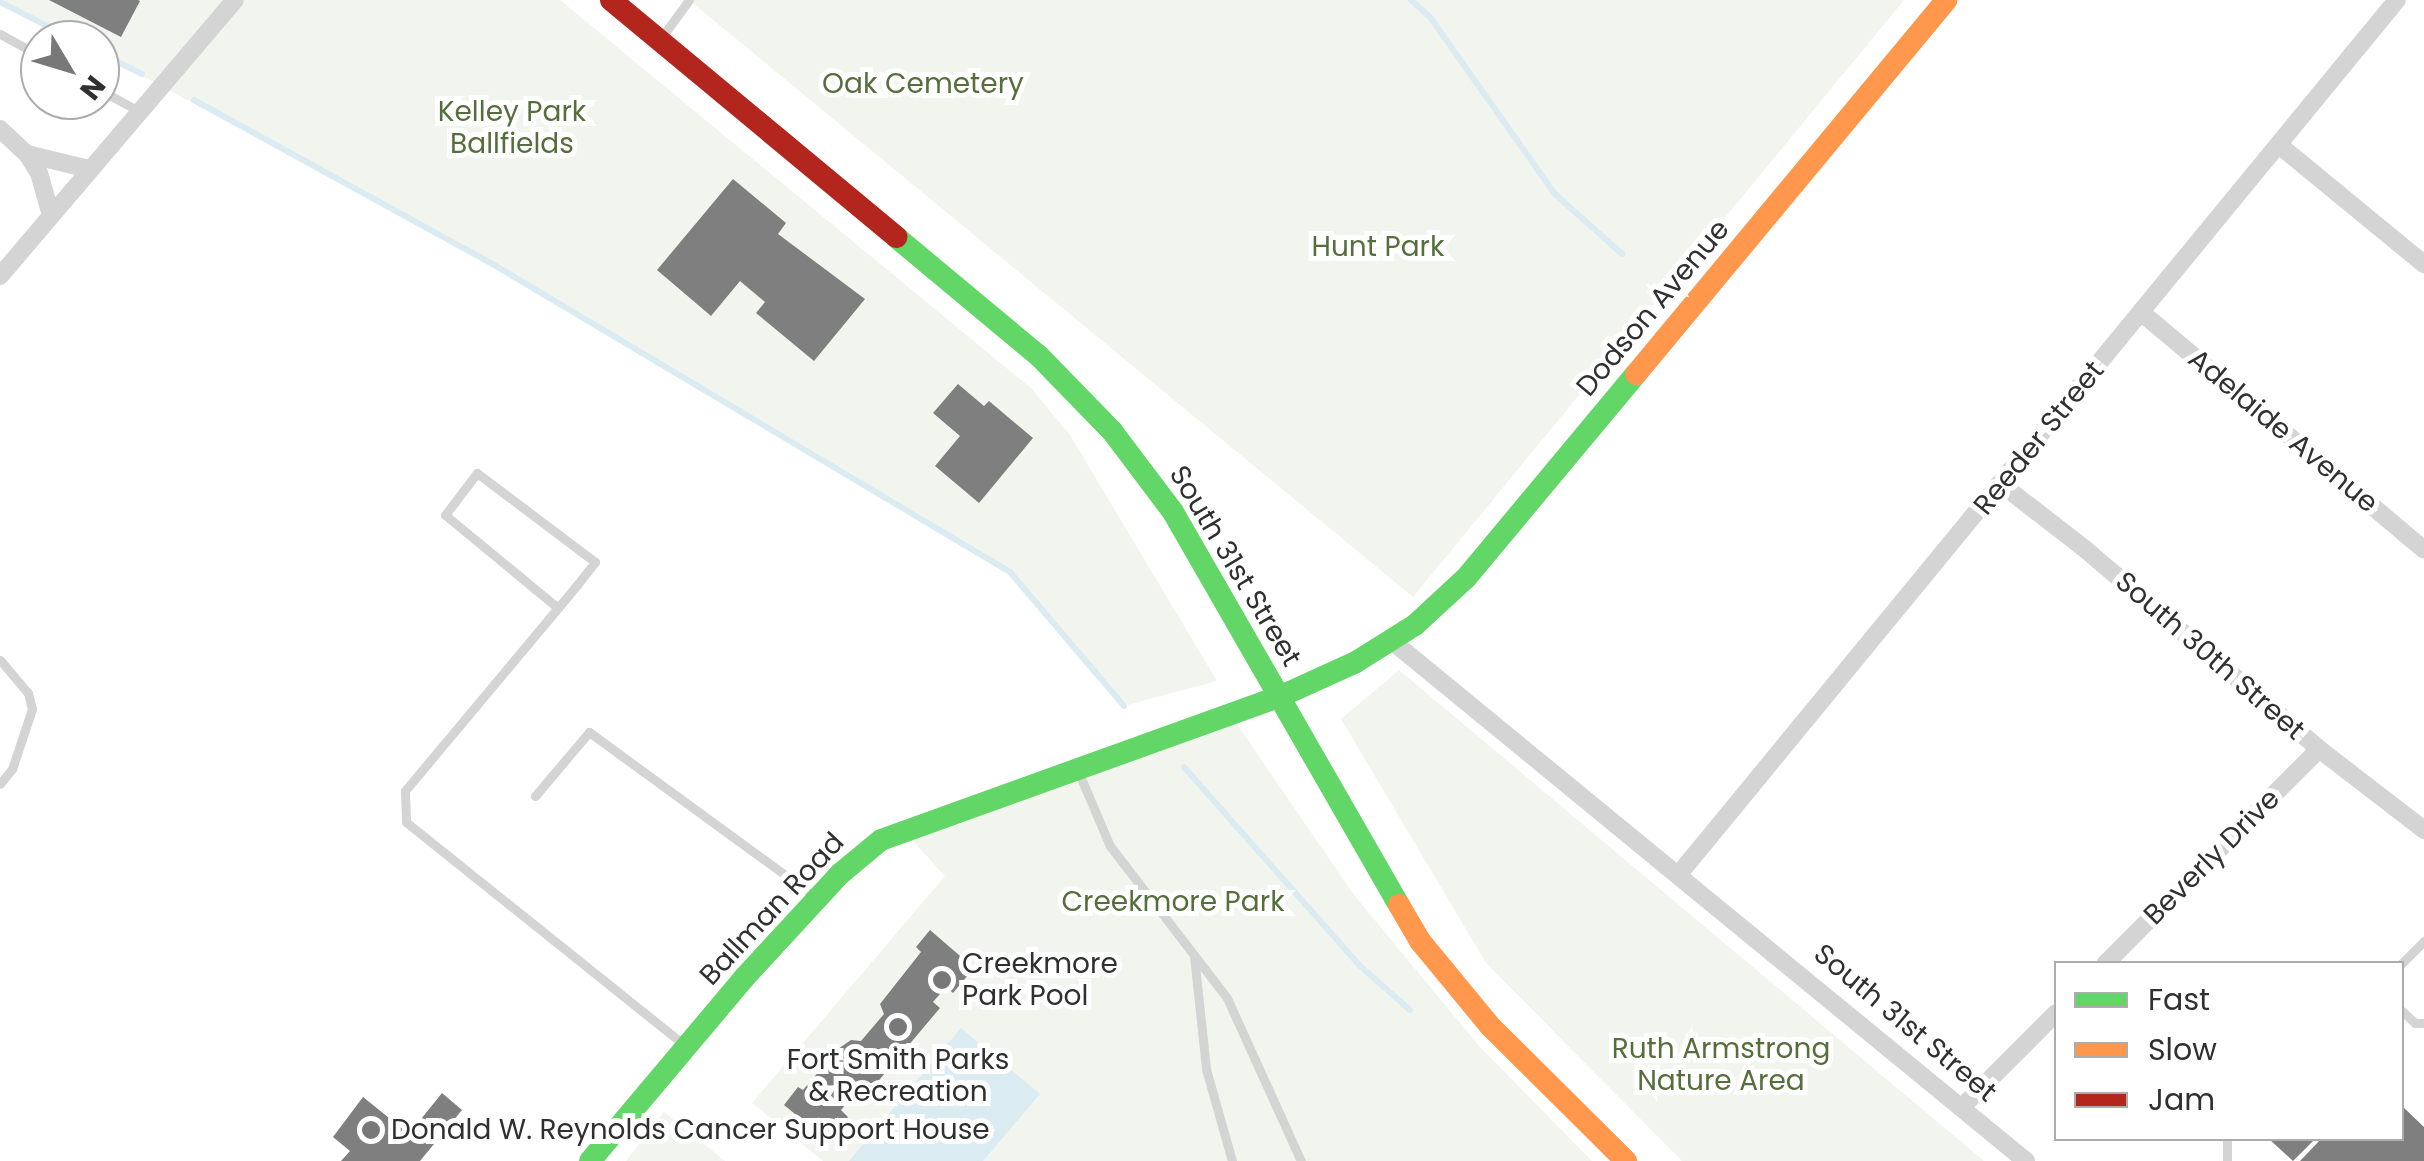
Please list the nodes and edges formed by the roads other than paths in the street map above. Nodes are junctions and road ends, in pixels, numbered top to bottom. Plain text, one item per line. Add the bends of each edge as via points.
1 (235, 0) edge
2 (611, 0) edge
3 (689, 0) edge
4 (1947, 0) edge
5 (2397, 0) edge
6 (660, 40) junction
7 (120, 101) edge
8 (139, 112) junction
9 (0, 129) edge
10 (2280, 145) junction
11 (28, 154) junction
12 (89, 169) junction
13 (51, 214) junction
14 (2424, 264) edge
15 (0, 276) edge
16 (2142, 313) junction
17 (2000, 484) junction
18 (2424, 550) edge
19 (558, 608) junction
20 (1392, 641) junction
21 (0, 660) edge
22 (1279, 697) junction
23 (2319, 750) junction
24 (1077, 768) junction
25 (0, 784) edge
26 (535, 796) dead end
27 (2422, 829) edge
28 (1679, 874) junction
29 (817, 898) junction
30 (2424, 941) edge
31 (1194, 953) junction
32 (2109, 961) edge
33 (2404, 961) edge
34 (2054, 1014) edge
35 (686, 1047) junction
36 (1961, 1108) junction
37 (590, 1161) edge
38 (1232, 1161) edge
39 (1301, 1161) edge
40 (1626, 1161) edge
41 (2026, 1161) edge

1 - 8 street
2 - 6 street, South 31st Street
3 - 6 lane
4 - 20 street, Dodson Avenue via 1466,578
5 - 10 street, Reeder Street
6 - 22 street, South 31st Street via 1077,392 1160,493
7 - 8 lane
8 - 12 street
9 - 11 street
10 - 14 street
10 - 16 street, Reeder Street
11 - 12 street
11 - 13 street
12 - 13 street
13 - 15 street
16 - 17 street, Reeder Street
16 - 18 street, Adelaide Avenue
17 - 23 street, South 30th Street
17 - 28 street, Reeder Street
19 - 19 lane via 594,562 477,473 446,515
19 - 35 lane via 406,792 406,822
20 - 22 street, South 31st Street
20 - 28 street, South 31st Street
21 - 25 lane via 28,693 32,709 12,769
22 - 24 street, Ballman Road
22 - 40 street via 1420,941 1490,1026
23 - 27 street, South 30th Street
23 - 32 street, Beverly Drive
24 - 29 street, Ballman Road via 881,840
24 - 31 lane via 1110,846
26 - 29 lane via 588,732
28 - 36 street, South 31st Street
29 - 35 street, Ballman Road
30 - 33 lane
31 - 38 lane via 1206,1069
31 - 39 lane via 1251,1044
34 - 36 street
35 - 37 street, Ballman Road
36 - 41 street, South 31st Street

